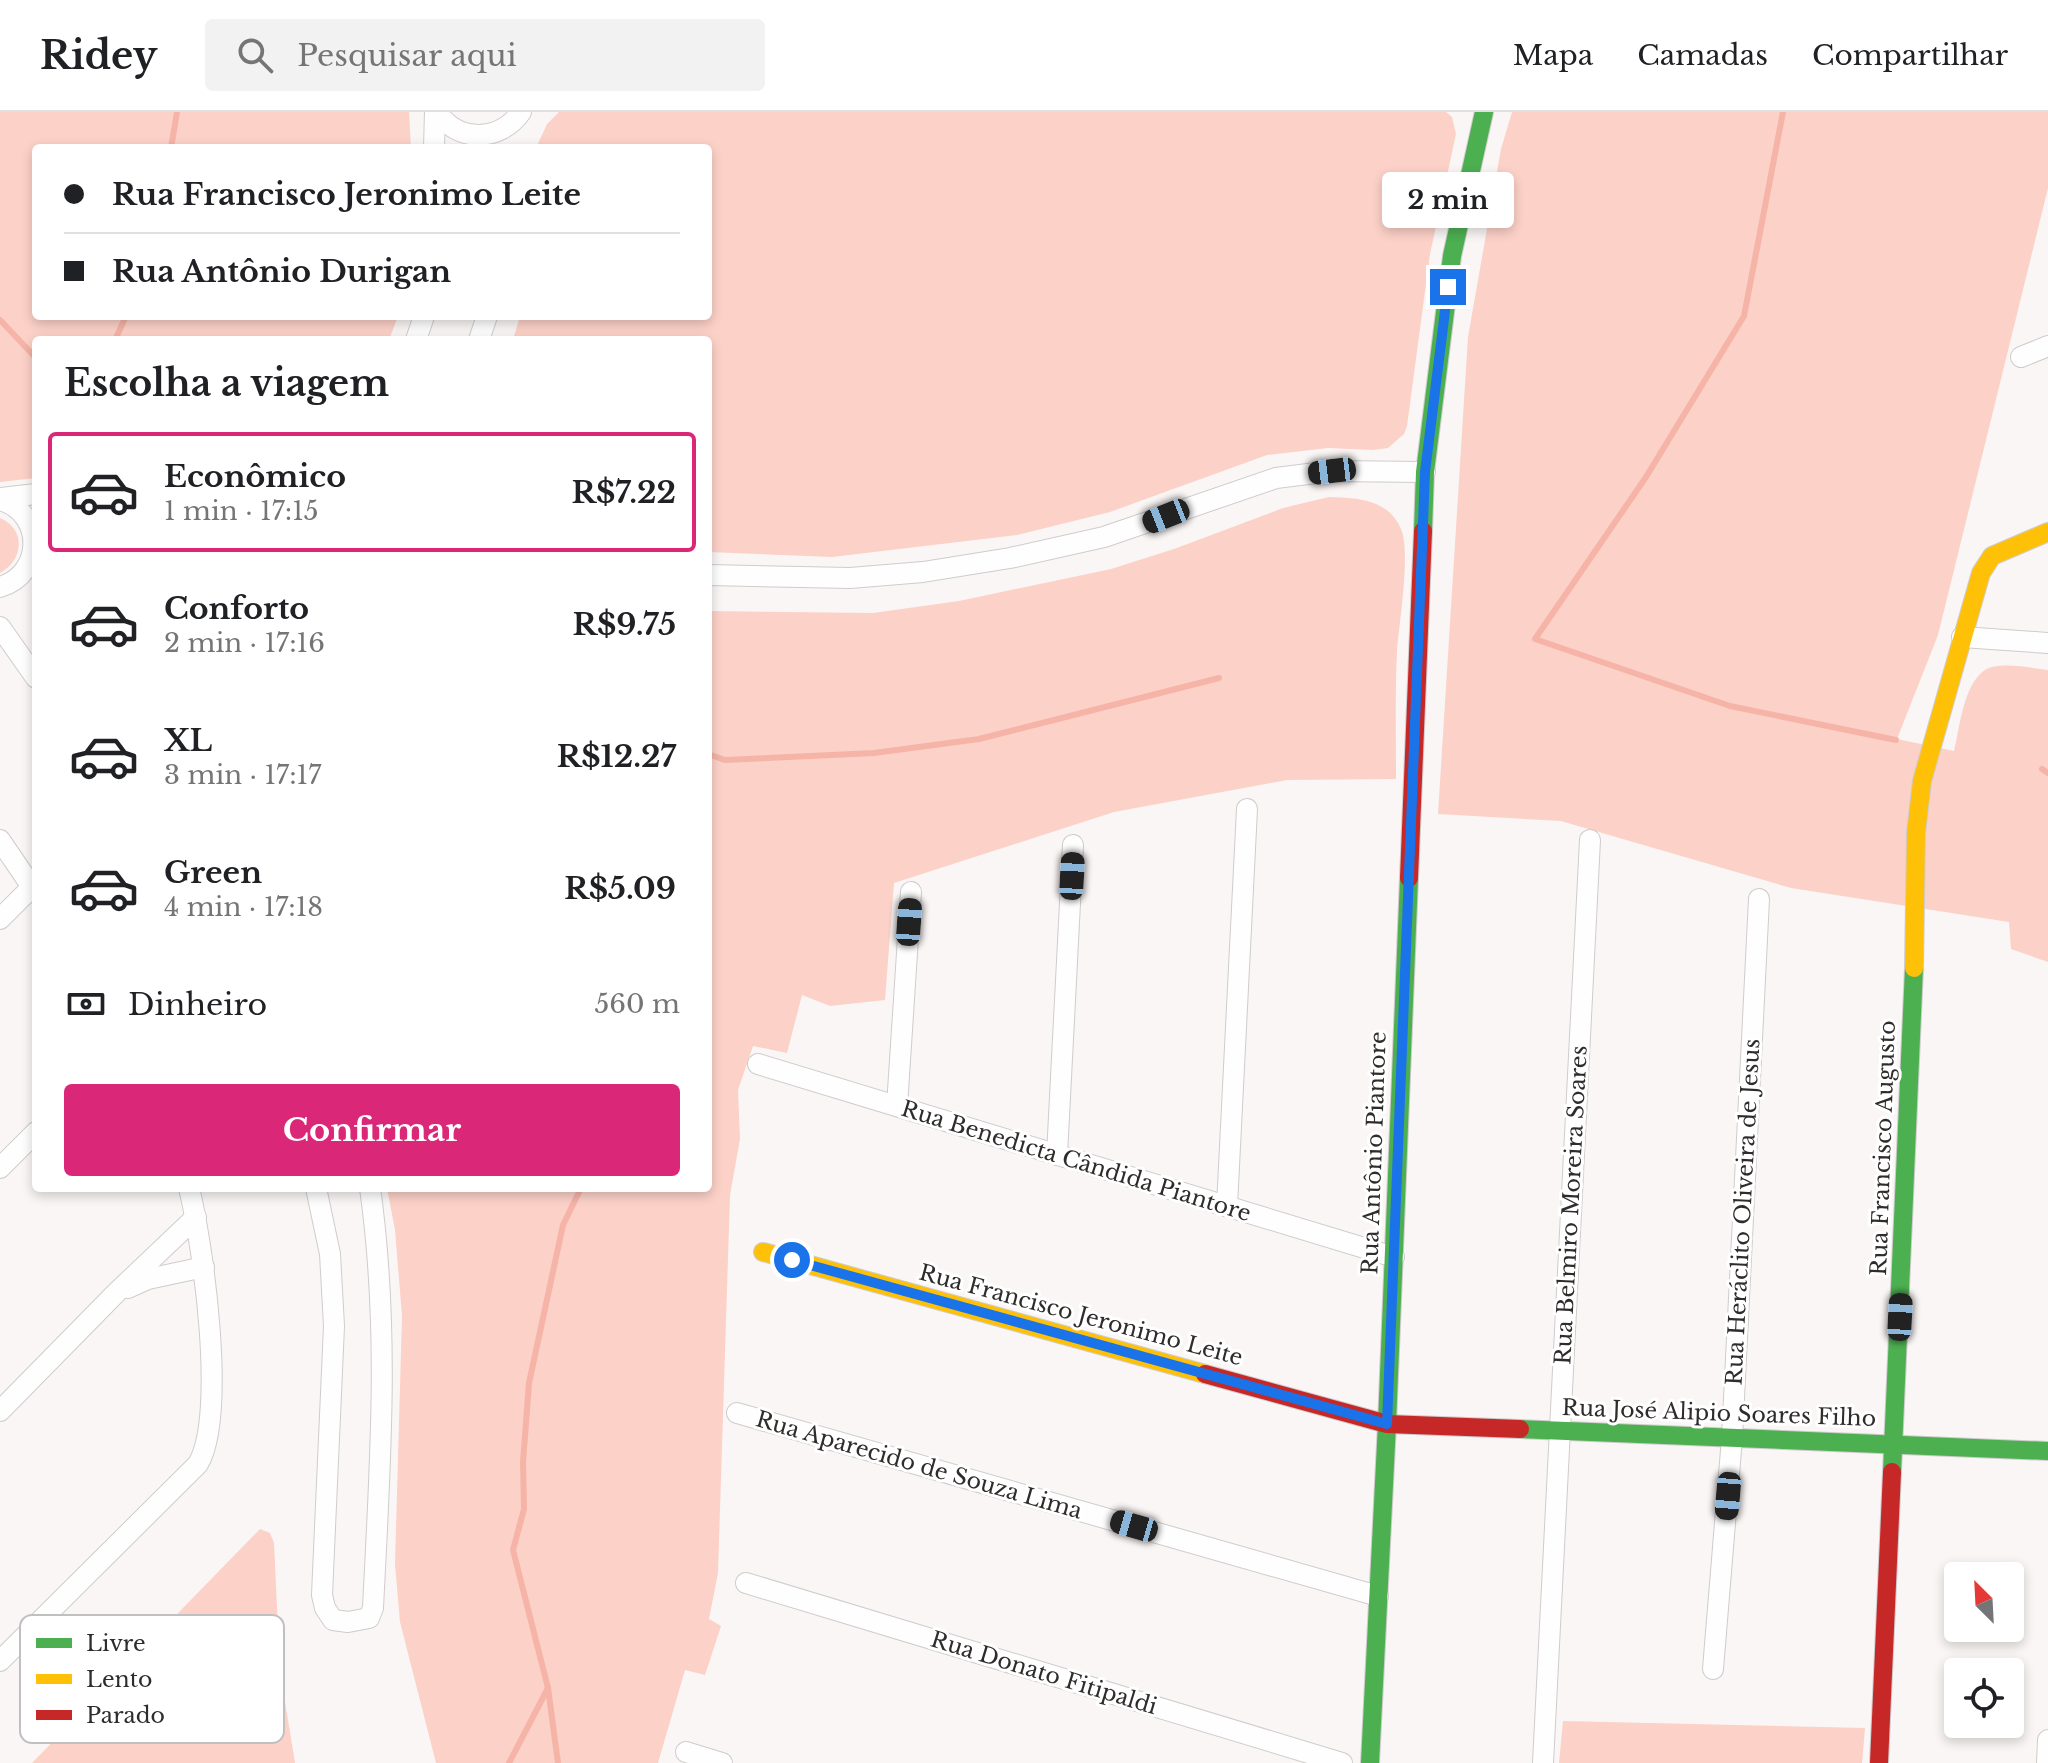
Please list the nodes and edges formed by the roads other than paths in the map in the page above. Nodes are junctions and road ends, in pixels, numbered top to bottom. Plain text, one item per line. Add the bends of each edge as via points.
1 (436, 112) edge
2 (1484, 112) edge
3 (520, 114) edge
4 (434, 144) edge
5 (504, 144) edge
6 (2048, 346) edge
7 (2021, 357) dead end
8 (1425, 472) junction
9 (32, 495) edge
10 (0, 499) edge
11 (2048, 532) edge
12 (32, 533) edge
13 (32, 559) edge
14 (712, 575) edge
15 (3, 589) edge
16 (0, 627) edge
17 (1962, 637) junction
18 (2048, 643) edge
19 (32, 672) edge
20 (1247, 809) dead end
21 (0, 840) edge
22 (1590, 840) dead end
23 (1073, 845) dead end
24 (32, 887) edge
25 (32, 892) edge
26 (911, 892) dead end
27 (1759, 899) dead end
28 (0, 919) edge
29 (758, 1064) dead end
30 (897, 1106) junction
31 (32, 1136) edge
32 (1057, 1155) junction
33 (0, 1168) edge
34 (190, 1192) edge
35 (317, 1192) edge
36 (371, 1192) edge
37 (1227, 1206) junction
38 (196, 1217) junction
39 (763, 1252) dead end
40 (1394, 1257) junction
41 (204, 1267) junction
42 (117, 1292) junction
43 (0, 1411) edge
44 (737, 1413) dead end
45 (1387, 1424) junction
46 (1559, 1431) junction
47 (1732, 1438) junction
48 (1894, 1444) junction
49 (2048, 1451) edge
50 (746, 1583) dead end
51 (1378, 1596) junction
52 (46, 1615) edge
53 (20, 1641) edge
54 (0, 1661) edge
55 (1713, 1669) dead end
56 (2048, 1740) edge
57 (686, 1752) dead end
58 (722, 1763) edge
59 (1342, 1763) edge
60 (1370, 1763) edge
61 (1543, 1763) edge
62 (1879, 1763) edge
63 (2047, 1763) edge

1 - 3 street via 450,126 472,135 496,133
1 - 4 street
2 - 8 street, Rua Antônio Piantore via 1452,256
3 - 5 street
6 - 7 street
8 - 14 street via 1332,471 1276,478 1104,537 923,572 837,578
8 - 40 street, Rua Antônio Piantore
9 - 10 street
10 - 12 street via 19,509
11 - 17 street, Rua Francisco Augusto via 1992,556 1981,573
13 - 15 street
16 - 19 street
17 - 18 street
17 - 48 street, Rua Francisco Augusto via 1922,781 1916,833
20 - 37 street
21 - 24 street
22 - 46 street, Rua Belmiro Moreira Soares
23 - 32 street
25 - 28 street
26 - 30 street
27 - 47 street, Rua Heráclito Oliveira de Jesus
29 - 30 street, Rua Benedicta Cândida Piantore
30 - 32 street, Rua Benedicta Cândida Piantore
31 - 33 street
32 - 37 street, Rua Benedicta Cândida Piantore
34 - 38 street
35 - 36 street via 330,1254 334,1326 322,1595 333,1620 348,1622 369,1618 374,1593 384,1355 380,1257
37 - 40 street, Rua Benedicta Cândida Piantore
38 - 41 street
38 - 42 street
39 - 45 street, Rua Francisco Jeronimo Leite
40 - 45 street, Rua Antônio Piantore
41 - 42 street
41 - 52 street via 210,1388 206,1451
42 - 43 street
44 - 51 street, Rua Aparecido de Souza Lima
45 - 46 street, Rua José Alipio Soares Filho
45 - 51 street, Rua Antônio Piantore
46 - 47 street, Rua José Alipio Soares Filho
46 - 61 street, Rua Belmiro Moreira Soares
47 - 48 street, Rua José Alipio Soares Filho
47 - 55 street, Rua Heráclito Oliveira de Jesus
48 - 49 street, Rua José Alipio Soares Filho
48 - 62 street, Rua Francisco Augusto
50 - 59 street, Rua Donato Fitipaldi
51 - 60 street, Rua Antônio Piantore
53 - 54 street
56 - 63 street
57 - 58 street

